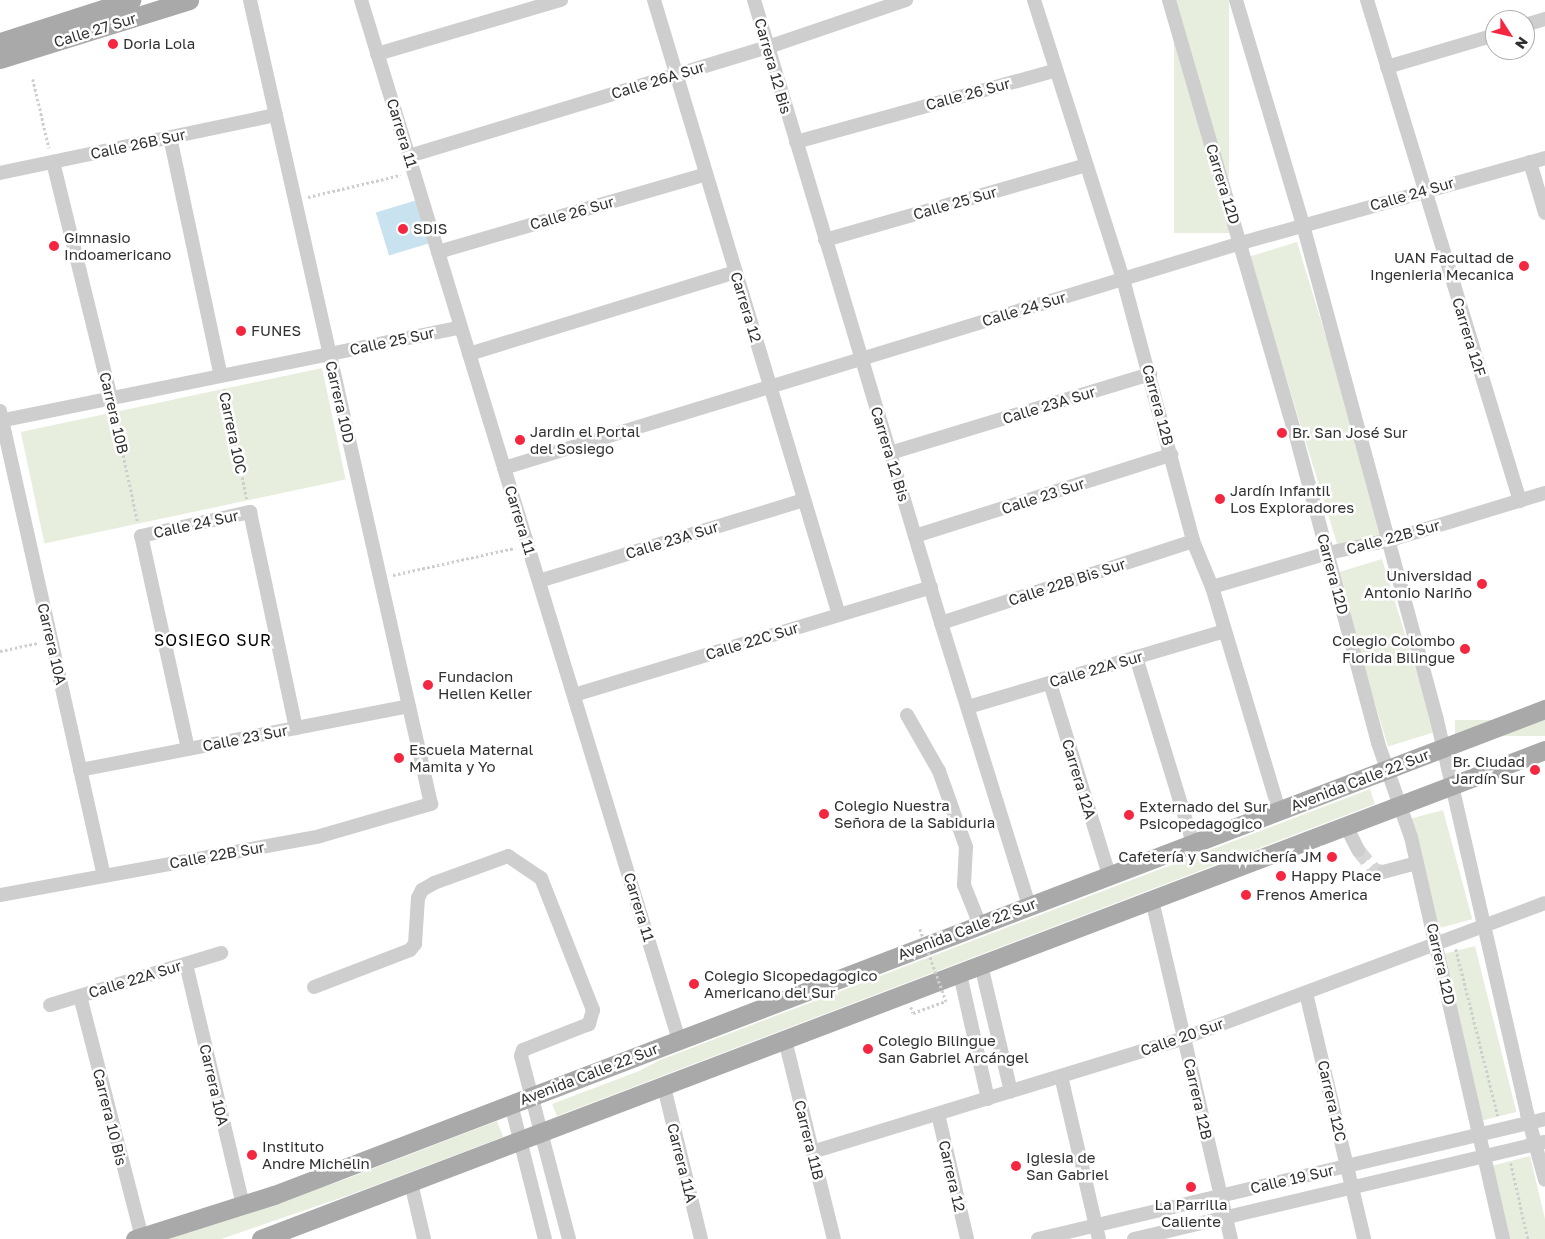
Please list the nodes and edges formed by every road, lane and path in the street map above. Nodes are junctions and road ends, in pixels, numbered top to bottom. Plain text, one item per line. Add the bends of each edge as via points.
1 (189, 0) edge
2 (250, 0) edge
3 (361, 0) edge
4 (561, 0) edge
5 (654, 0) edge
6 (754, 0) edge
7 (906, 0) edge
8 (1034, 0) edge
9 (1169, 0) edge
10 (1236, 0) edge
11 (1367, 0) edge
12 (128, 5) edge
13 (1485, 37) edge
14 (0, 42) edge
15 (768, 47) junction
16 (377, 54) junction
17 (0, 59) edge
18 (1387, 67) junction
19 (1054, 71) junction
20 (676, 74) junction
21 (33, 79) dead end
22 (276, 114) junction
23 (170, 137) junction
24 (796, 142) junction
25 (409, 156) junction
26 (1545, 158) edge
27 (53, 162) junction
28 (1530, 162) junction
29 (1086, 165) junction
30 (414, 172) junction
31 (0, 173) edge
32 (706, 174) junction
33 (1423, 191) junction
34 (295, 200) junction
35 (1545, 213) edge
36 (1303, 225) junction
37 (825, 240) junction
38 (1241, 243) junction
39 (438, 252) junction
40 (736, 272) junction
41 (1123, 279) junction
42 (461, 327) junction
43 (329, 354) junction
44 (470, 354) junction
45 (861, 359) junction
46 (1150, 374) junction
47 (221, 376) junction
48 (770, 387) junction
49 (111, 398) junction
50 (1, 418) edge
51 (890, 453) junction
52 (1171, 455) junction
53 (504, 468) junction
54 (1545, 493) edge
55 (804, 500) junction
56 (1520, 501) junction
57 (250, 512) junction
58 (141, 536) junction
59 (915, 536) junction
60 (1390, 540) junction
61 (1193, 542) junction
62 (528, 546) junction
63 (1328, 553) junction
64 (380, 578) junction
65 (539, 581) junction
66 (931, 587) junction
67 (1212, 587) junction
68 (839, 615) junction
69 (941, 623) junction
70 (1224, 631) junction
71 (51, 640) junction
72 (0, 651) edge
73 (1136, 657) junction
74 (1050, 683) junction
75 (574, 695) junction
76 (409, 706) junction
77 (968, 707) junction
78 (1545, 709) edge
79 (907, 715) dead end
80 (296, 728) junction
81 (1443, 749) junction
82 (188, 750) junction
83 (1545, 750) edge
84 (80, 770) junction
85 (1387, 770) junction
86 (1451, 787) junction
87 (431, 804) joint
88 (1400, 806) junction
89 (1279, 810) junction
90 (1346, 826) junction
91 (1194, 843) junction
92 (1358, 850) tunnel mouth
93 (1418, 863) junction
94 (1383, 872) dead end
95 (104, 876) junction
96 (1109, 876) junction
97 (0, 895) edge
98 (1152, 900) junction
99 (1545, 903) edge
100 (1029, 906) junction
101 (980, 924) junction
102 (1483, 926) junction
103 (920, 929) dead end
104 (1453, 938) junction
105 (1436, 944) junction
106 (221, 953) dead end
107 (186, 964) junction
108 (981, 965) junction
109 (960, 974) junction
110 (314, 986) dead end
111 (1306, 992) junction
112 (80, 996) junction
113 (50, 1005) dead end
114 (914, 1013) dead end
115 (1184, 1038) junction
116 (679, 1040) junction
117 (785, 1040) junction
118 (1061, 1076) junction
119 (664, 1087) junction
120 (1011, 1092) junction
121 (534, 1096) junction
122 (988, 1099) junction
123 (511, 1104) junction
124 (938, 1114) junction
125 (1545, 1120) edge
126 (1529, 1124) junction
127 (1502, 1129) junction
128 (543, 1132) junction
129 (1479, 1134) junction
130 (520, 1141) junction
131 (1540, 1144) edge
132 (1508, 1150) junction
133 (812, 1152) junction
134 (1483, 1156) junction
135 (1347, 1166) junction
136 (1545, 1180) edge
137 (412, 1183) junction
138 (1352, 1187) junction
139 (1221, 1196) junction
140 (243, 1206) junction
141 (1226, 1217) junction
142 (1098, 1232) edge
143 (138, 1238) edge
144 (261, 1239) edge
145 (424, 1239) edge
146 (544, 1239) edge
147 (569, 1239) edge
148 (701, 1239) edge
149 (834, 1239) edge
150 (967, 1239) edge
151 (1038, 1239) edge
152 (1134, 1239) edge
153 (1231, 1239) edge
154 (1364, 1239) edge
155 (1503, 1239) edge
156 (1528, 1239) edge

1 - 12 main road, Calle 27 Sur
2 - 22 street, Carrera 10D
3 - 16 street, Carrera 11
4 - 16 street
5 - 20 street, Carrera 12
6 - 15 street, Carrera 12 Bis
7 - 15 street, Calle 26A Sur
8 - 19 street, Carrera 12B
9 - 38 street, Carrera 12D
10 - 36 street
11 - 18 street, Carrera 12F
12 - 14 main road, Calle 27 Sur
12 - 17 main road, Calle 27 Sur
13 - 18 street
15 - 20 street, Calle 26A Sur
15 - 24 street, Carrera 12 Bis
16 - 25 street, Carrera 11
18 - 33 street, Carrera 12F
19 - 24 street, Calle 26 Sur
19 - 29 street, Carrera 12B
20 - 25 street, Calle 26A Sur
20 - 32 street, Carrera 12
21 - 27 path
22 - 23 street, Calle 26B Sur
22 - 34 street, Carrera 10D
23 - 27 street, Calle 26B Sur
23 - 47 street, Carrera 10C
24 - 37 street, Carrera 12 Bis
25 - 30 street, Carrera 11
26 - 28 street, Calle 24 Sur
27 - 31 street, Calle 26B Sur
27 - 49 street, Carrera 10B
28 - 33 street, Calle 24 Sur
28 - 35 street
29 - 37 street, Calle 25 Sur
29 - 41 street, Carrera 12B
30 - 34 path
30 - 39 street, Carrera 11
32 - 39 street, Calle 26 Sur
32 - 40 street, Carrera 12
33 - 36 street, Calle 24 Sur
33 - 56 street, Carrera 12F
34 - 43 street, Carrera 10D
36 - 38 street, Calle 24 Sur
36 - 60 street
37 - 45 street, Carrera 12 Bis
38 - 41 street, Calle 24 Sur
38 - 63 street, Carrera 12D
39 - 42 street, Carrera 11
40 - 44 street
40 - 48 street, Carrera 12
41 - 45 street, Calle 24 Sur
41 - 46 street, Carrera 12B
42 - 43 street, Calle 25 Sur
42 - 44 street, Carrera 11
43 - 47 street, Calle 25 Sur
43 - 64 street, Carrera 10D
44 - 53 street, Carrera 11
45 - 48 street, Calle 24 Sur
45 - 51 street, Carrera 12 Bis
46 - 51 street, Calle 23A Sur
46 - 52 street, Carrera 12B
47 - 49 street, Calle 25 Sur
47 - 57 path, Carrera 10C
48 - 53 street, Calle 24 Sur
48 - 55 street, Carrera 12
49 - 50 street, Calle 25 Sur
49 - 58 path, Carrera 10B
50 - 71 street, Carrera 10A
51 - 59 street, Carrera 12 Bis
52 - 59 street, Calle 23 Sur
52 - 61 street, Carrera 12B
53 - 62 street, Carrera 11
54 - 56 street, Calle 22B Sur
55 - 65 street, Calle 23A Sur
55 - 68 street, Carrera 12
56 - 60 street, Calle 22B Sur
57 - 58 street, Calle 24 Sur
57 - 80 street
58 - 82 street
59 - 66 street, Carrera 12 Bis
60 - 63 street, Calle 22B Sur
60 - 81 street
61 - 67 street, Carrera 12B
61 - 69 street, Calle 22B Bis Sur
62 - 64 path
62 - 65 street, Carrera 11
63 - 67 street, Calle 22B Sur
63 - 85 street, Carrera 12D
64 - 76 street, Carrera 10D
65 - 75 street, Carrera 11
66 - 68 street, Calle 22C Sur
66 - 69 street, Carrera 12 Bis
67 - 70 street, Carrera 12B
68 - 75 street, Calle 22C Sur
69 - 77 street, Carrera 12 Bis
70 - 73 street, Calle 22A Sur
70 - 89 street, Carrera 12B
71 - 72 path
71 - 84 street, Carrera 10A
73 - 74 street, Calle 22A Sur
73 - 91 street
74 - 77 street, Calle 22A Sur
74 - 96 street, Carrera 12A
75 - 116 street, Carrera 11
76 - 80 street, Calle 23 Sur
76 - 87 street, Carrera 10D
77 - 100 street, Carrera 12 Bis
78 - 81 main road, Avenida Calle 22 Sur
79 - 101 street via 938,771 966,847 964,885
80 - 82 street, Calle 23 Sur
81 - 85 main road, Avenida Calle 22 Sur
81 - 86 street
82 - 84 street, Calle 23 Sur
83 - 86 main road
84 - 95 street, Carrera 10A
85 - 88 street, Carrera 12D
85 - 89 main road, Avenida Calle 22 Sur
86 - 88 main road
86 - 102 street
87 - 95 street, Calle 22B Sur via 320,836
88 - 90 main road
88 - 93 street, Carrera 12D
89 - 91 main road, Avenida Calle 22 Sur
90 - 92 street
90 - 98 main road
91 - 96 main road, Avenida Calle 22 Sur
93 - 94 street
93 - 105 street, Carrera 12D
95 - 97 street, Calle 22B Sur
96 - 100 main road, Avenida Calle 22 Sur
98 - 108 main road
98 - 115 street, Carrera 12B
99 - 102 street, Calle 20 Sur
100 - 101 main road, Avenida Calle 22 Sur
101 - 116 main road, Avenida Calle 22 Sur
102 - 104 street, Calle 20 Sur
102 - 126 street
103 - 114 path, bridge via 946,1001
104 - 105 street, Calle 20 Sur
104 - 127 path
105 - 111 street, Calle 20 Sur
105 - 129 street, Carrera 12D
106 - 107 street, Calle 22A Sur
107 - 112 street, Calle 22A Sur
107 - 140 street, Carrera 10A
108 - 109 main road
108 - 120 street
109 - 117 main road
109 - 122 street
110 - 121 street via 410,950 415,944 418,898 422,890 508,856 541,878 592,1010 589,1024 523,1050 522,1065
111 - 115 street, Calle 20 Sur
111 - 135 street, Carrera 12C
112 - 113 street, Calle 22A Sur
112 - 143 street, Carrera 10 Bis
115 - 118 street, Calle 20 Sur
115 - 139 street, Carrera 12B
116 - 121 main road, Avenida Calle 22 Sur
117 - 119 main road
117 - 133 street, Carrera 11B
118 - 120 street, Calle 20 Sur
118 - 142 street
119 - 128 main road
119 - 148 street, Carrera 11A
120 - 122 street, Calle 20 Sur
121 - 123 main road, Avenida Calle 22 Sur
121 - 128 street
122 - 124 street, Calle 20 Sur
123 - 130 street
123 - 140 main road, Avenida Calle 22 Sur
124 - 133 street, Calle 20 Sur
124 - 150 street, Carrera 12
125 - 126 street, Calle 19 Sur
126 - 127 street, Calle 19 Sur
126 - 131 street
127 - 129 street, Calle 19 Sur
128 - 130 main road
128 - 147 street
129 - 134 street, Carrera 12D
129 - 135 street, Calle 19 Sur
130 - 137 main road
130 - 146 street
131 - 132 street, Calle 19 Sur
131 - 136 street
132 - 134 street, Calle 19 Sur
132 - 156 path
133 - 149 street, Carrera 11B
134 - 138 street, Calle 19 Sur
134 - 155 street, Carrera 12D
135 - 138 street, Carrera 12C
135 - 139 street, Calle 19 Sur
137 - 144 main road
137 - 145 street
138 - 141 street, Calle 19 Sur
138 - 154 street, Carrera 12C
139 - 141 street, Carrera 12B
139 - 142 street, Calle 19 Sur
140 - 143 main road, Avenida Calle 22 Sur
141 - 152 street, Calle 19 Sur
141 - 153 street, Carrera 12B
142 - 151 street, Calle 19 Sur

